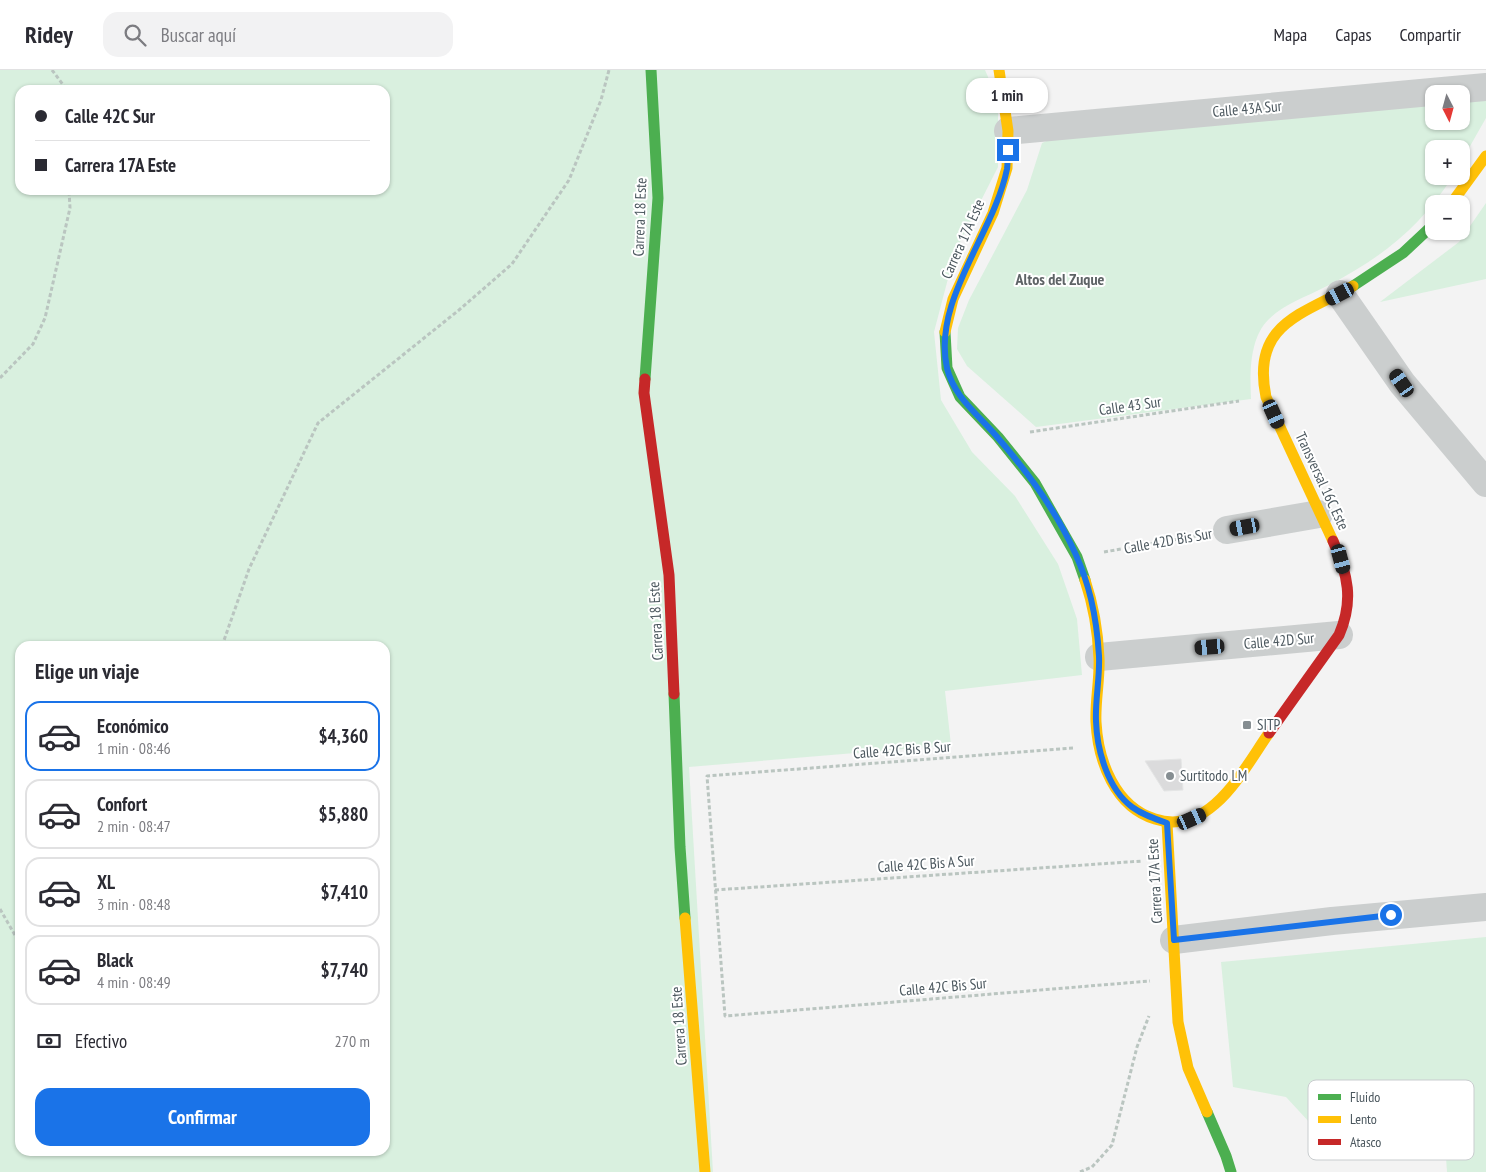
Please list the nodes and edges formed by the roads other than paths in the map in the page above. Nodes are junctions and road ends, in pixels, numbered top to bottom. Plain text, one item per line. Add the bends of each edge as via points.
1 (651, 70) edge
2 (999, 70) edge
3 (1486, 87) edge
4 (1008, 131) junction
5 (1486, 156) edge
6 (1458, 195) edge
7 (1425, 232) edge
8 (1340, 294) junction
9 (1486, 483) edge
10 (1319, 514) junction
11 (1226, 530) road end
12 (1339, 635) junction
13 (1099, 657) junction
14 (1167, 823) junction
15 (1486, 907) edge
16 (1174, 940) junction
17 (706, 1172) edge
18 (1230, 1172) edge

1 - 17 street, Carrera 18 Este via 658,198 644,393 669,576 680,847
2 - 4 street, Carrera 17A Este
3 - 4 street, Calle 43A Sur
4 - 13 street, Carrera 17A Este via 1007,168 993,213 953,299 945,332 947,368 960,398 998,437 1035,483 1077,556 1091,599
5 - 6 street
7 - 8 street, Transversal 16C Este via 1394,259
8 - 9 street via 1402,383
8 - 10 street, Transversal 16C Este via 1285,325 1270,341 1263,362 1266,397
10 - 11 street, Calle 42D Bis Sur
10 - 12 street, Transversal 16C Este via 1341,559 1348,584 1347,620
12 - 13 street, Calle 42D Sur
12 - 14 street, Transversal 16C Este via 1223,798 1199,816
13 - 14 street, Carrera 17A Este via 1096,721 1105,765 1119,795 1148,817
14 - 16 street, Carrera 17A Este
15 - 16 street
16 - 18 street, Carrera 17A Este via 1178,1022 1188,1068

